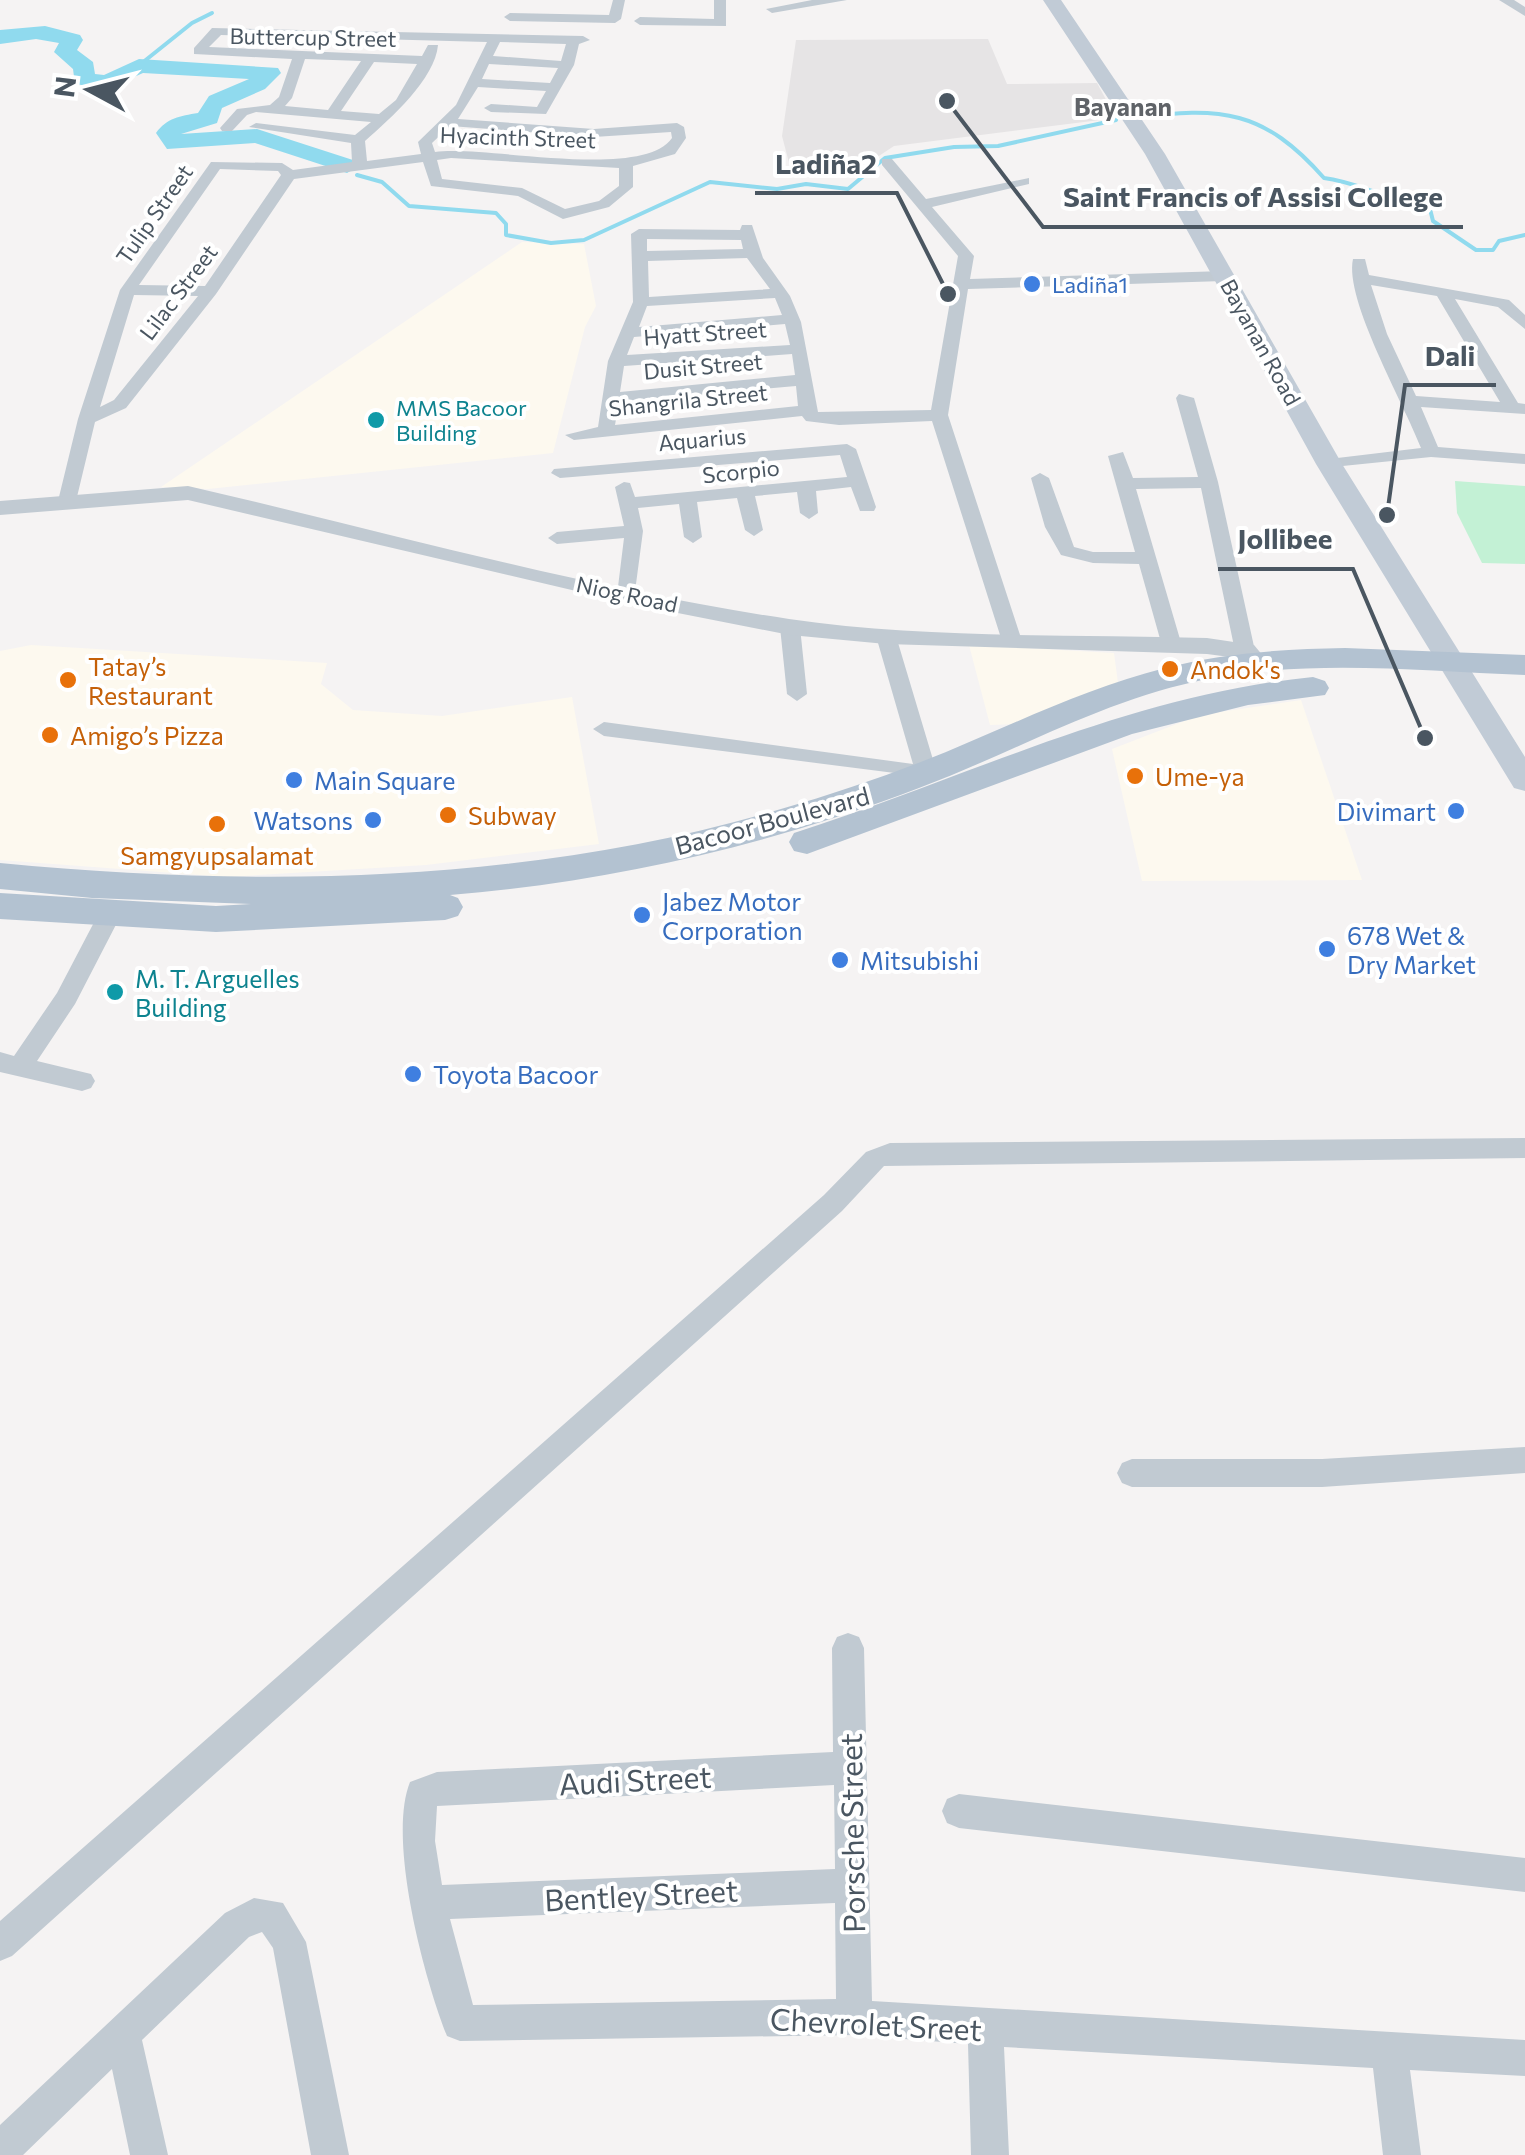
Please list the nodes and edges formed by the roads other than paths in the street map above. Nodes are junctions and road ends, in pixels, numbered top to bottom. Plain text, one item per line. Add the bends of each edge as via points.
1 (520, 0) edge
2 (619, 0) edge
3 (720, 0) edge
4 (841, 0) edge
5 (1052, 0) edge
6 (1505, 0) edge
7 (831, 1) edge
8 (772, 10) edge
9 (1524, 10) edge
10 (640, 21) dead end
11 (441, 35) junction
12 (496, 36) junction
13 (299, 57) junction
14 (369, 58) junction
15 (427, 60) junction
16 (488, 60) junction
17 (567, 65) junction
18 (476, 83) junction
19 (555, 87) junction
20 (462, 106) junction
21 (274, 109) junction
22 (334, 113) junction
23 (379, 118) junction
24 (446, 122) junction
25 (227, 128) dead end
26 (256, 128) dead end
27 (358, 140) junction
28 (426, 156) junction
29 (887, 162) dead end
30 (626, 164) junction
31 (360, 168) junction
32 (289, 175) junction
33 (1024, 181) dead end
34 (924, 204) junction
35 (1224, 276) junction
36 (964, 284) junction
37 (128, 290) junction
38 (210, 291) junction
39 (780, 292) junction
40 (1443, 293) junction
41 (641, 302) junction
42 (791, 319) junction
43 (1525, 324) edge
44 (626, 333) junction
45 (798, 349) junction
46 (616, 361) junction
47 (801, 380) junction
48 (609, 398) junction
49 (1185, 398) dead end
50 (1414, 401) junction
51 (1519, 409) edge
52 (806, 410) junction
53 (940, 414) junction
54 (87, 420) junction
55 (606, 430) junction
56 (574, 435) dead end
57 (1431, 452) junction
58 (1118, 456) dead end
59 (1525, 459) edge
60 (1330, 464) junction
61 (619, 468) junction
62 (560, 474) dead end
63 (1040, 478) dead end
64 (858, 481) junction
65 (1209, 482) junction
66 (1126, 484) junction
67 (806, 487) junction
68 (745, 493) junction
69 (686, 499) junction
70 (67, 501) junction
71 (629, 504) junction
72 (867, 507) dead end
73 (0, 508) edge
74 (809, 513) dead end
75 (754, 530) dead end
76 (634, 532) junction
77 (693, 537) dead end
78 (558, 538) dead end
79 (1144, 558) junction
80 (626, 595) junction
81 (790, 627) junction
82 (886, 636) junction
83 (1011, 638) junction
84 (1172, 646) junction
85 (1251, 657) junction
86 (1525, 666) edge
87 (1458, 676) junction
88 (1525, 690) edge
89 (797, 694) dead end
90 (604, 729) dead end
91 (1019, 751) junction
92 (926, 773) junction
93 (1525, 781) edge
94 (0, 876) edge
95 (0, 906) edge
96 (109, 915) junction
97 (10, 1064) edge
98 (82, 1081) dead end
99 (1525, 1148) edge
100 (1525, 1460) edge
101 (1132, 1473) dead end
102 (848, 1648) dead end
103 (850, 1768) junction
104 (422, 1794) joint
105 (960, 1811) dead end
106 (1525, 1875) edge
107 (852, 1885) junction
108 (430, 1903) junction
109 (0, 1944) edge
110 (854, 2017) junction
111 (984, 2028) junction
112 (123, 2034) junction
113 (1389, 2048) junction
114 (1525, 2060) edge
115 (0, 2151) edge
116 (149, 2155) edge
117 (330, 2155) edge
118 (990, 2155) edge
119 (1402, 2155) edge

1 - 2 street via 509,19 615,20
3 - 10 street via 720,23 667,16
4 - 7 street
5 - 35 main road, Bayanan Road via 1155,154
6 - 9 street
7 - 8 street
11 - 12 street
11 - 13 street, Buttercup Street via 216,31 199,51
11 - 15 street
12 - 16 street
12 - 17 street via 579,40
13 - 14 street, Buttercup Street
13 - 21 street via 285,98
14 - 15 street, Buttercup Street
14 - 22 street
15 - 23 street via 401,102
16 - 17 street
16 - 18 street
17 - 19 street
18 - 19 street
18 - 20 street
19 - 20 street via 541,111
20 - 24 street
21 - 22 street
21 - 25 street via 242,112
22 - 23 street
23 - 27 street
24 - 28 street via 425,142
24 - 30 street, Hyacinth Street via 594,133 677,127 673,150
26 - 27 street
27 - 31 street
28 - 30 street, Hyacinth Street
28 - 30 street via 438,184 522,192 563,214 609,202 626,187
28 - 31 street, Hyacinth Street
29 - 34 street
31 - 32 street, Hyacinth Street
32 - 37 street, Tulip Street via 282,168 216,164
32 - 38 street, Lilac Street
33 - 34 street
34 - 36 street via 966,256
35 - 36 street
35 - 60 main road, Bayanan Road
36 - 53 street
37 - 38 street
37 - 54 street, Tulip Street
38 - 54 street, Lilac Street via 120,404
39 - 41 street
39 - 41 street via 755,264 749,239 642,256
39 - 42 street
40 - 43 street via 1503,304
40 - 50 street via 1359,270 1363,303
40 - 51 street
41 - 44 street
42 - 44 street
42 - 45 street
44 - 46 street
45 - 46 street, Hyatt Street
45 - 47 street
46 - 48 street
47 - 48 street, Dusit Street
47 - 52 street
48 - 55 street
49 - 65 street
50 - 51 street
50 - 57 street
52 - 53 street, Shangrila Street via 815,418 839,420
52 - 55 street, Shangrila Street
53 - 83 street
54 - 70 street, Tulip Street
55 - 56 street, Shangrila Street
57 - 59 street
57 - 60 street
58 - 66 street
60 - 87 main road, Bayanan Road
61 - 62 street, Aquarius
61 - 64 street, Aquarius via 848,449
61 - 71 street
63 - 79 street via 1061,548 1074,558
64 - 67 street, Scorpio
64 - 72 street
65 - 66 street
65 - 85 street
66 - 79 street
67 - 68 street, Scorpio
67 - 74 street
68 - 69 street, Scorpio
68 - 75 street
69 - 71 street, Scorpio
69 - 77 street
70 - 73 street, Niog Road
70 - 80 street, Niog Road via 188,493
71 - 76 street
76 - 78 street
76 - 80 street
79 - 84 street
80 - 81 street, Niog Road
81 - 82 street, Niog Road
81 - 89 street
82 - 83 street, Niog Road
82 - 92 street
83 - 84 street, Niog Road
84 - 85 street, Niog Road
85 - 87 main road, Bacoor Boulevard
85 - 91 main road, Bacoor Boulevard via 1167,678
86 - 87 main road, Bacoor Boulevard
87 - 88 main road, Bacoor Boulevard
87 - 91 main road, Bacoor Boulevard via 1242,694
87 - 93 main road, Bayanan Road
90 - 92 street
91 - 92 main road, Bacoor Boulevard
91 - 96 main road, Bacoor Boulevard via 808,842 638,881 375,914
92 - 94 main road, Bacoor Boulevard via 742,832 561,868 224,891
95 - 96 main road, Bacoor Boulevard
96 - 97 street via 66,998
97 - 98 street
99 - 109 street via 890,1153 876,1159
100 - 101 street via 1322,1473
102 - 103 street, Porsche Street
103 - 104 street, Audi Street
103 - 107 street, Porsche Street
104 - 108 street, Chevrolet Sreet via 415,1810
105 - 106 street
107 - 108 street, Bentley Street
107 - 110 street, Porsche Street
108 - 110 street, Chevrolet Sreet via 460,2023
110 - 111 street, Chevrolet Sreet
111 - 113 street, Chevrolet Sreet
111 - 118 street
112 - 115 street
112 - 116 street
112 - 117 street via 237,1924 271,1915 289,1942
113 - 114 street, Chevrolet Sreet
113 - 119 street

